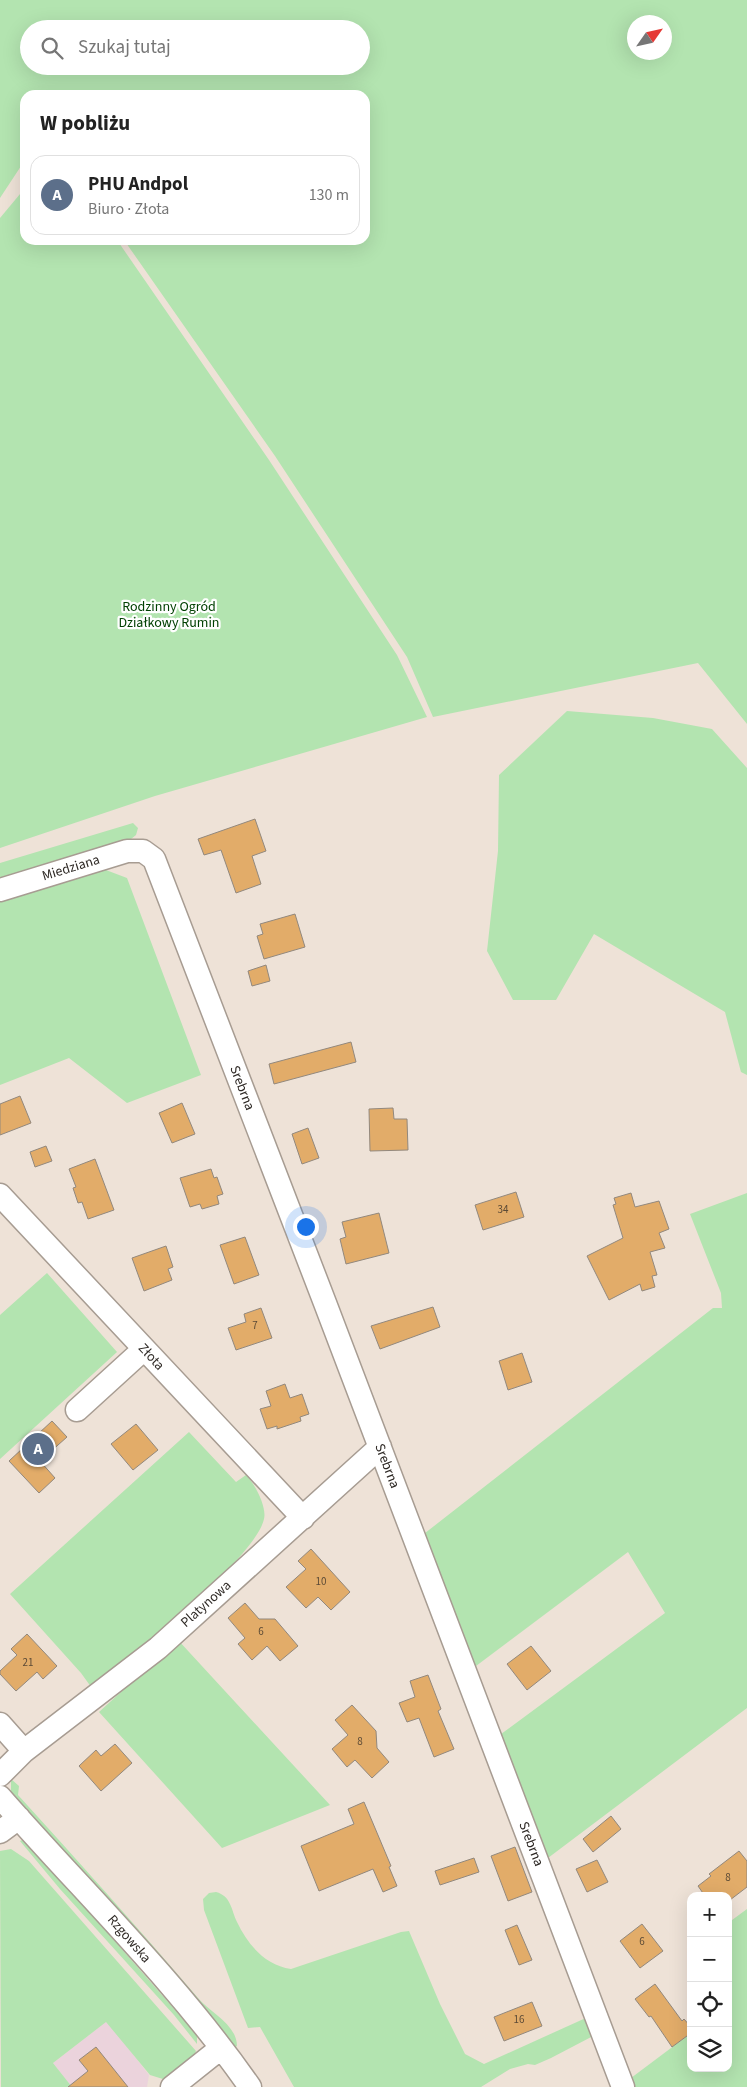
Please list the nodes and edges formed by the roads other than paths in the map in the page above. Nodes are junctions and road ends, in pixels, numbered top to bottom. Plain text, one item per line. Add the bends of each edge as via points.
1 (143, 851) joint
2 (0, 890) edge
3 (0, 1195) edge
4 (144, 1349) junction
5 (77, 1410) dead end
6 (380, 1447) junction
7 (302, 1518) junction
8 (0, 1724) edge
9 (24, 1751) junction
10 (0, 1776) edge
11 (0, 1797) edge
12 (19, 1818) junction
13 (0, 1832) edge
14 (221, 2048) junction
15 (172, 2087) edge
16 (250, 2087) edge
17 (622, 2087) edge

1 - 2 street, Miedziana via 127,851
1 - 6 street, Srebrna via 154,859
3 - 4 street, Złota
4 - 5 street
4 - 7 street, Złota
6 - 7 street, Platynowa
6 - 17 street, Srebrna
7 - 9 street, Platynowa via 158,1648
8 - 9 street
9 - 10 street, Platynowa
11 - 12 street, Rzgowska
12 - 13 street
12 - 14 street, Rzgowska via 120,1928
14 - 15 street
14 - 16 street, Rzgowska

